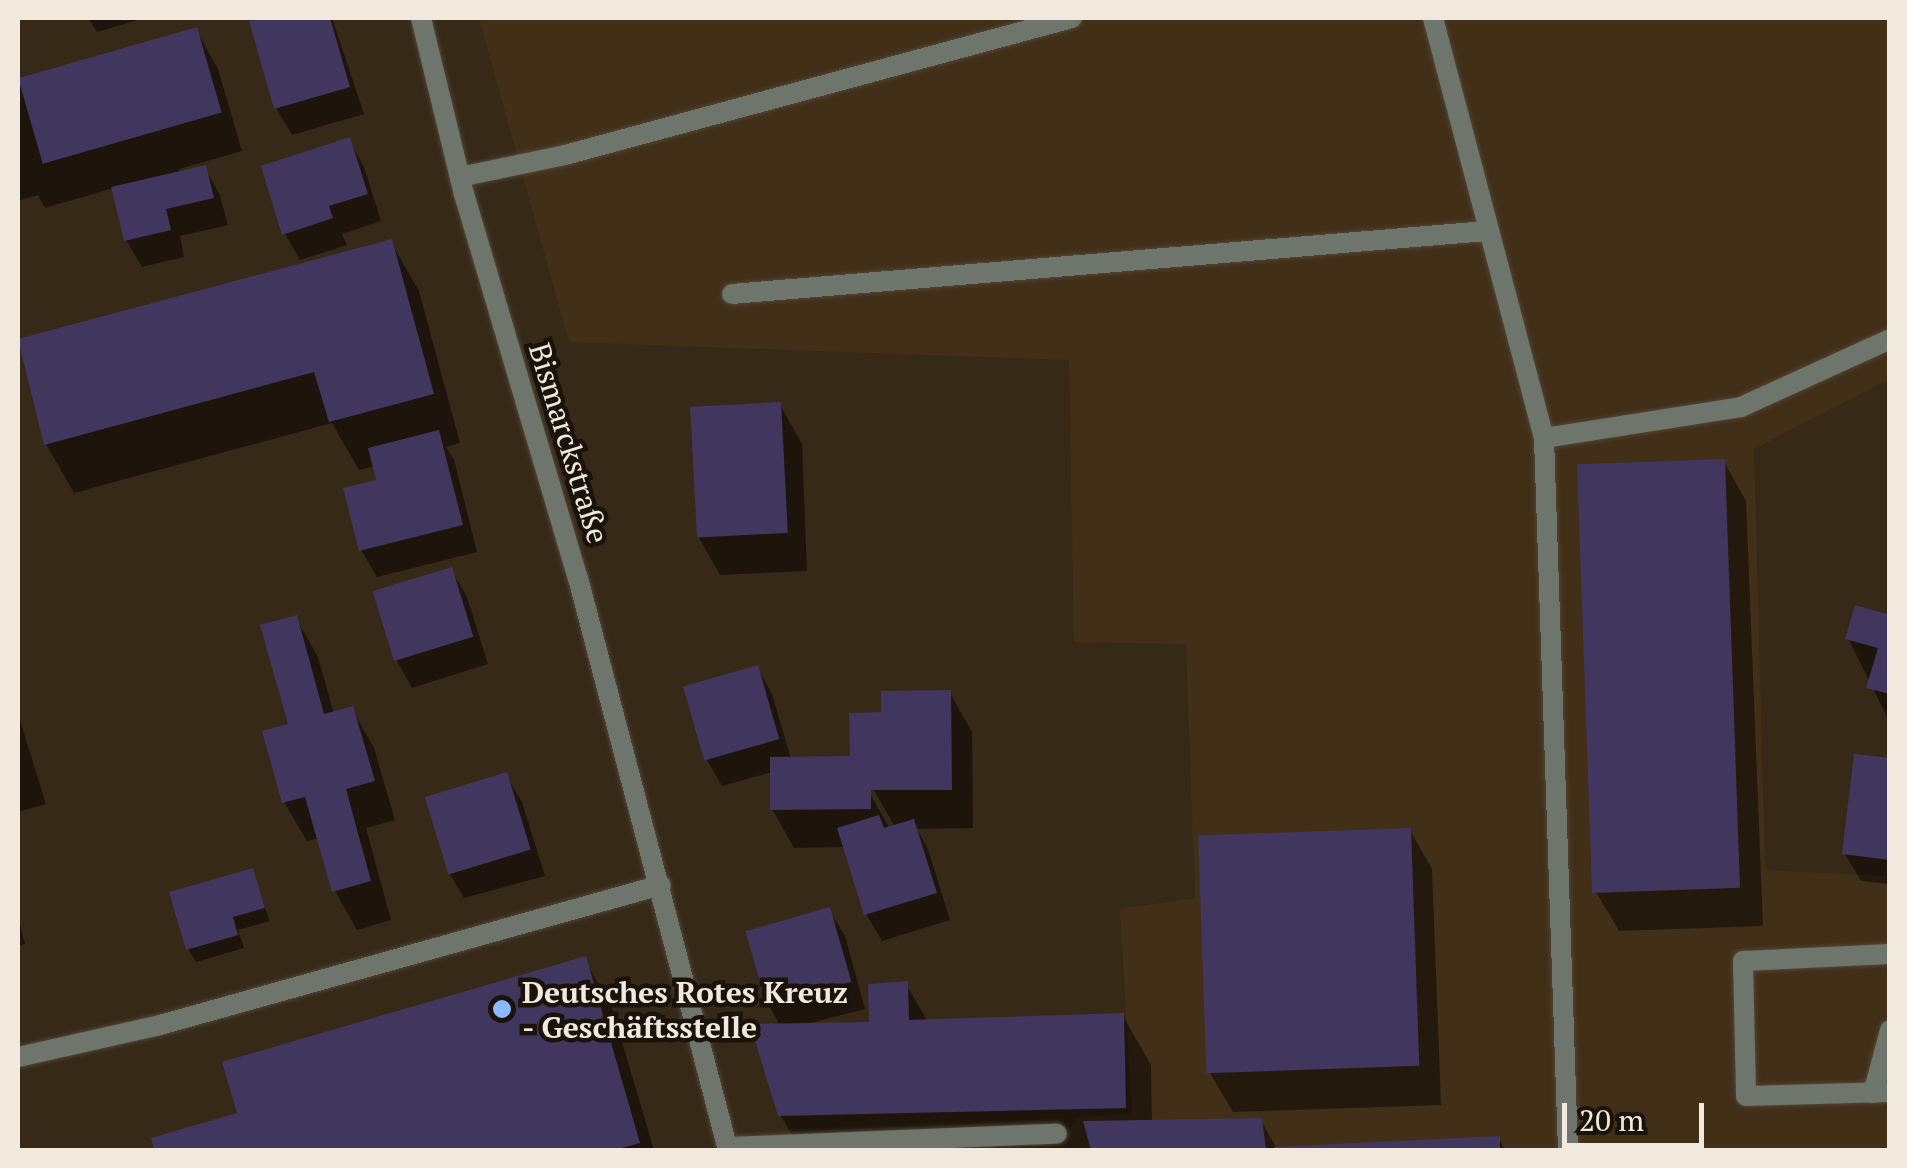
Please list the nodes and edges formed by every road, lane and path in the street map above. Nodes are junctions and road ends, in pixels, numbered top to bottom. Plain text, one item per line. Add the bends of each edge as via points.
1 (421, 18) edge
2 (1072, 18) edge
3 (1432, 18) edge
4 (460, 177) junction
5 (1487, 231) junction
6 (732, 294) dead end
7 (1890, 339) edge
8 (1544, 438) junction
9 (661, 885) junction
10 (1890, 954) edge
11 (1890, 1030) edge
12 (18, 1057) edge
13 (1881, 1092) edge
14 (1057, 1134) dead end
15 (727, 1149) edge
16 (1568, 1150) edge

1 - 4 street, Bismarckstraße
2 - 4 street via 565,155
3 - 5 street
4 - 9 street, Bismarckstraße
5 - 6 street
5 - 8 street
7 - 8 street via 1741,407
8 - 16 street
9 - 12 street
9 - 15 street, Bismarckstraße
10 - 13 street via 1743,961 1746,1096
11 - 13 street
14 - 15 street

